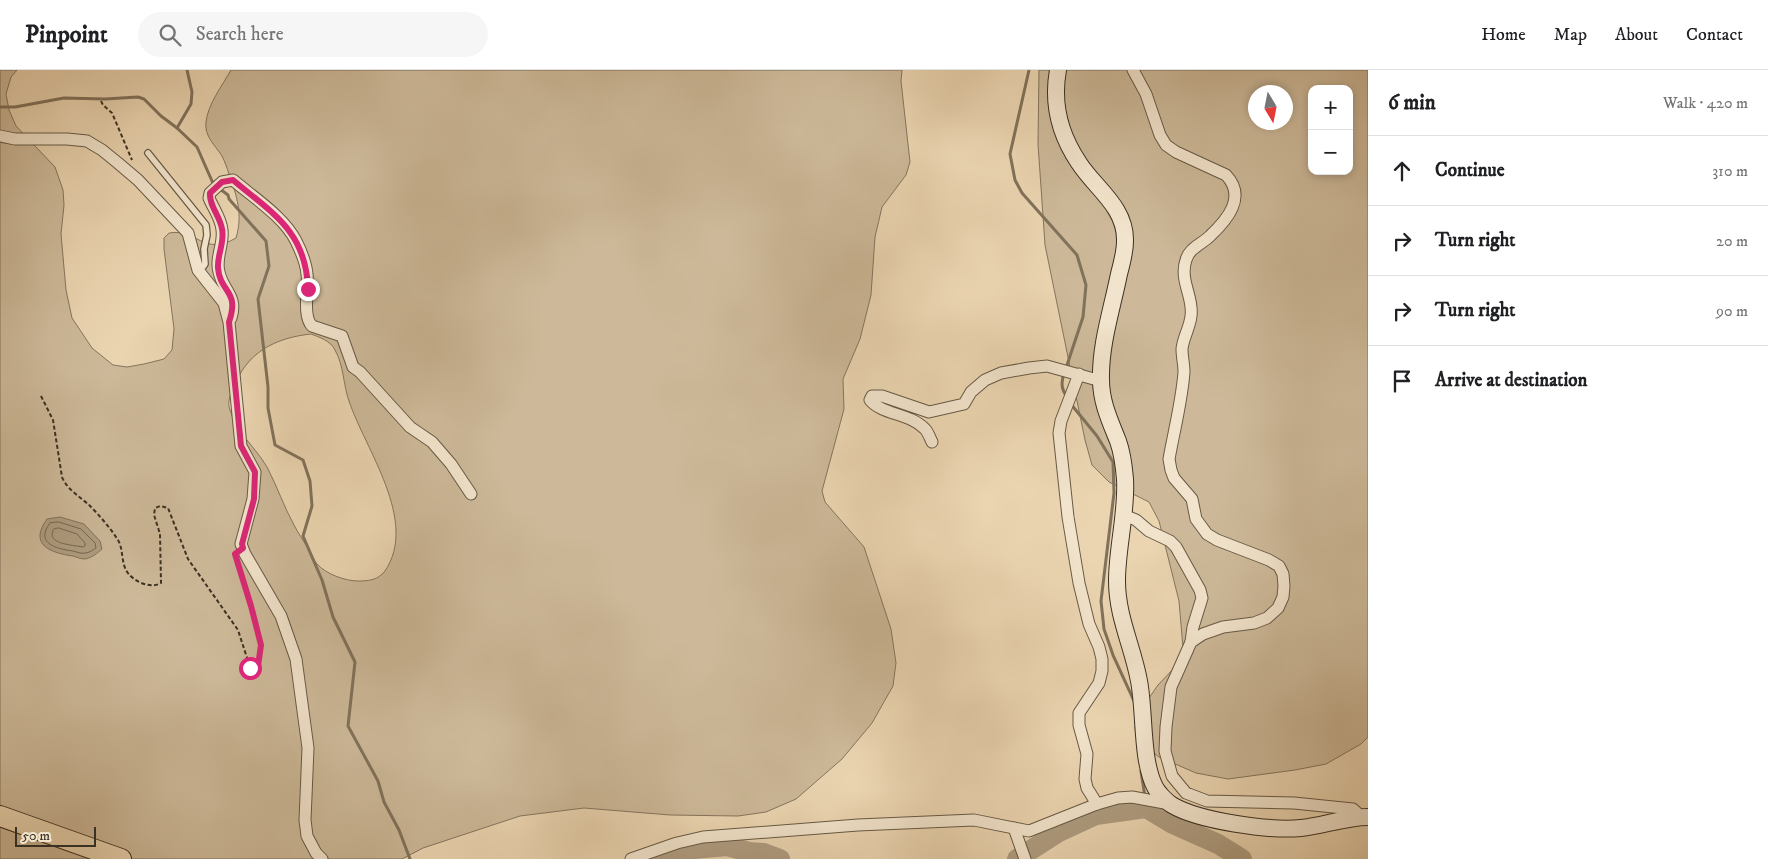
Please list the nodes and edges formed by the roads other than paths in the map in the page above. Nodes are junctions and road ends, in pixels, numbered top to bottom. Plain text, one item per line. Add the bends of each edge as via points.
1 (1058, 70) edge
2 (1133, 70) edge
3 (0, 136) edge
4 (148, 153) dead end
5 (199, 272) junction
6 (229, 322) junction
7 (1079, 374) junction
8 (1101, 381) junction
9 (932, 442) dead end
10 (471, 494) dead end
11 (1124, 515) junction
12 (1191, 642) junction
13 (1162, 803) junction
14 (1097, 804) junction
15 (0, 816) edge
16 (1365, 817) edge
17 (1014, 828) junction
18 (0, 829) edge
19 (82, 859) edge
20 (121, 859) edge
21 (322, 859) edge
22 (631, 859) edge
23 (1025, 859) edge

1 - 8 street via 1055,87 1057,110 1066,140 1080,164 1107,196 1120,218 1125,239 1102,354
2 - 12 street via 1166,145 1226,175 1236,189 1236,199 1226,219 1187,255 1184,264 1191,316 1182,349 1184,373 1169,459 1171,470 1192,498 1196,520 1207,534 1269,560 1279,566 1283,574 1283,597 1268,618 1223,627
3 - 5 street via 87,141 102,150 135,177 188,233
4 - 5 lane via 206,225 204,264
5 - 6 street via 224,303
6 - 10 street via 233,301 218,270 222,230 210,193 222,182 233,180 289,228 297,242 307,274 308,322 342,336 353,367 410,427 432,442
6 - 21 street via 241,446 255,472 254,499 242,544 281,616 296,659 308,748 307,836
7 - 8 street
7 - 9 street via 1046,366 1001,373 985,380 971,392 964,404 929,412 882,396 872,396 870,400 875,406 913,420 926,429
7 - 14 street via 1059,433 1076,564 1089,624 1102,659 1099,683 1079,713 1087,754 1085,779
8 - 11 street via 1104,406 1119,444 1125,480
11 - 12 street via 1170,541 1200,590 1202,598
11 - 13 street via 1117,582 1121,618 1139,681 1147,760
12 - 16 street via 1171,687 1165,751 1172,776 1186,793 1207,801 1294,803 1353,809
13 - 14 street via 1118,798
13 - 16 street via 1191,813 1265,828 1300,828
14 - 17 street via 1029,831
15 - 20 highway
17 - 22 street via 974,820 950,820 703,837
17 - 23 street
18 - 19 highway

